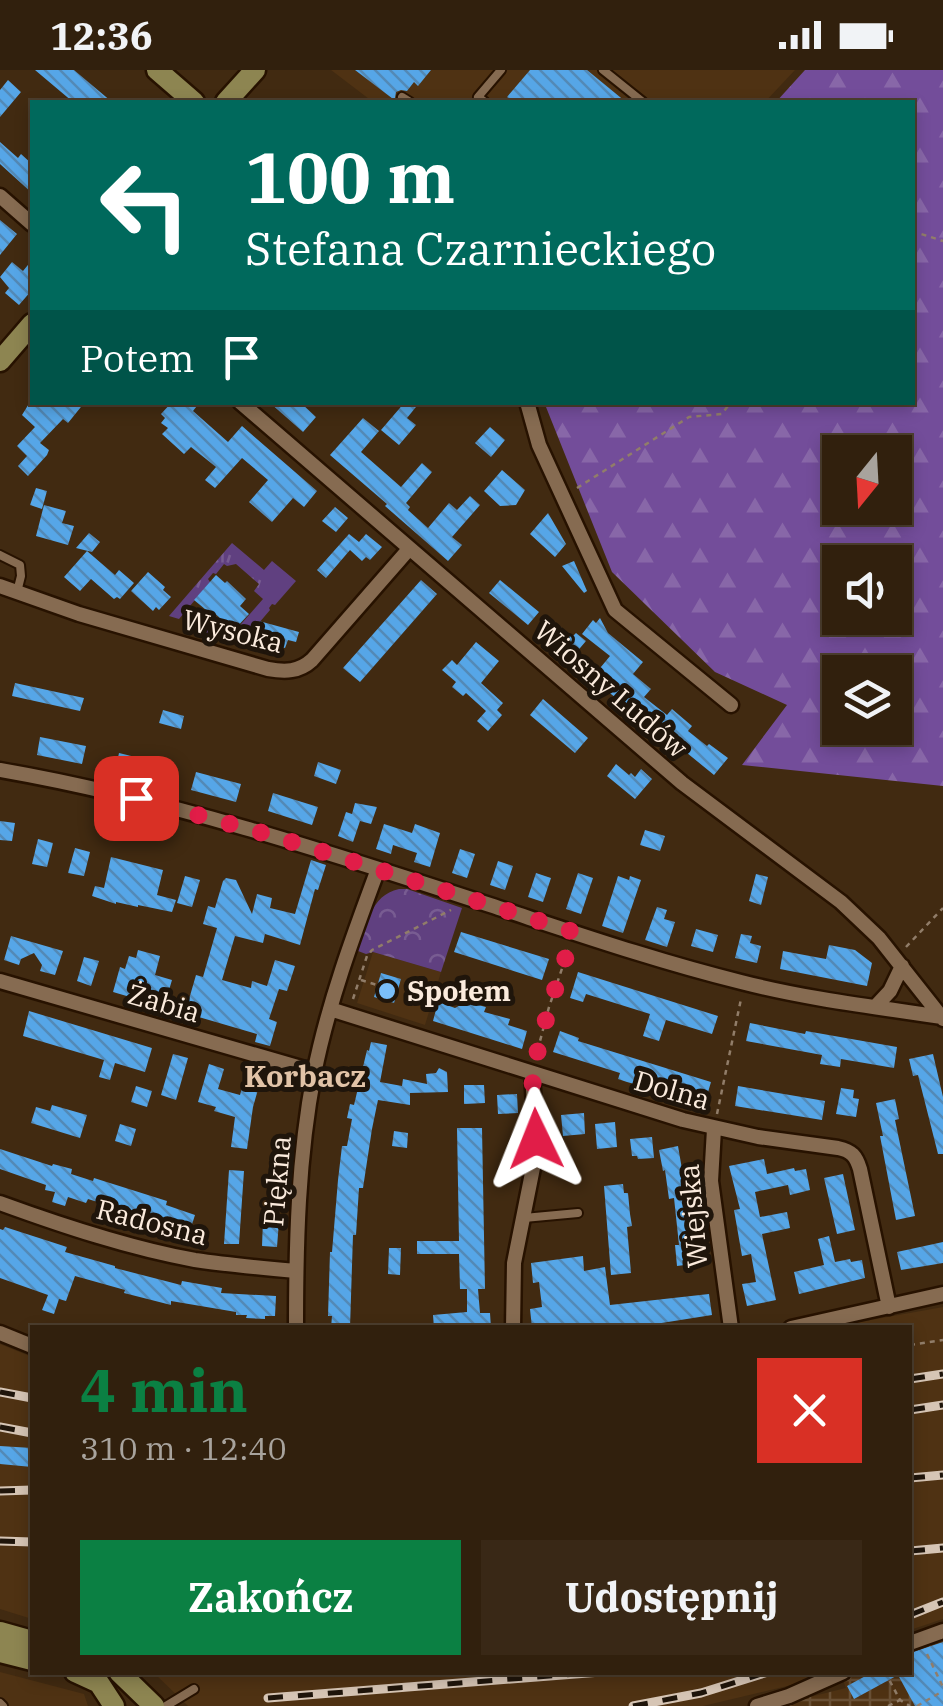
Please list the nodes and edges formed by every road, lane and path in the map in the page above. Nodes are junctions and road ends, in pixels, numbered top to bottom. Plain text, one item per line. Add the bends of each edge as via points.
1 (157, 70) edge
2 (255, 70) edge
3 (500, 70) edge
4 (604, 70) edge
5 (192, 100) edge
6 (228, 100) edge
7 (479, 100) edge
8 (641, 100) edge
9 (0, 196) edge
10 (30, 222) edge
11 (915, 232) edge
12 (943, 241) edge
13 (30, 326) edge
14 (0, 361) edge
15 (243, 405) edge
16 (528, 405) edge
17 (729, 405) edge
18 (564, 497) junction
19 (410, 549) junction
20 (0, 555) edge
21 (0, 586) edge
22 (17, 592) junction
23 (732, 705) dead end
24 (0, 770) edge
25 (378, 869) junction
26 (460, 896) junction
27 (943, 908) edge
28 (574, 932) junction
29 (900, 964) junction
30 (359, 979) junction
31 (0, 981) edge
32 (744, 983) junction
33 (378, 985) dead end
34 (874, 1006) junction
35 (330, 1009) junction
36 (348, 1015) junction
37 (942, 1018) edge
38 (314, 1072) junction
39 (532, 1073) junction
40 (714, 1128) junction
41 (0, 1203) edge
42 (578, 1213) dead end
43 (524, 1218) junction
44 (296, 1271) junction
45 (943, 1294) edge
46 (889, 1307) junction
47 (296, 1325) edge
48 (513, 1325) edge
49 (731, 1325) edge
50 (806, 1325) edge
51 (0, 1333) edge
52 (943, 1340) edge
53 (30, 1345) edge
54 (912, 1345) edge
55 (943, 1631) edge
56 (0, 1632) edge
57 (30, 1640) edge
58 (915, 1641) edge
59 (0, 1652) edge
60 (30, 1660) edge
61 (82, 1675) edge
62 (122, 1675) edge
63 (836, 1675) edge
64 (887, 1675) edge
65 (943, 1689) edge
66 (900, 1700) junction
67 (114, 1706) edge
68 (136, 1706) edge
69 (154, 1706) edge
70 (166, 1706) edge
71 (185, 1706) edge
72 (757, 1706) edge
73 (888, 1706) edge
74 (910, 1706) edge
75 (917, 1706) edge

1 - 5 street
2 - 6 street
3 - 7 lane
4 - 8 lane
9 - 10 street
11 - 12 path
13 - 14 street
15 - 19 street, Wiosny Ludów
16 - 18 street
17 - 18 path via 722,414 689,417
18 - 23 street via 615,610
19 - 22 street, Wysoka via 312,660 290,671
19 - 29 street, Wiosny Ludów via 682,783 842,902
20 - 22 lane via 20,565
21 - 22 street, Wysoka
24 - 25 street via 165,806
25 - 26 street
25 - 35 street, Piękna
26 - 28 street
26 - 30 path via 456,908 372,950
27 - 29 path via 908,944
28 - 32 street
28 - 39 path
29 - 34 street via 890,991
29 - 37 street, Wiosny Ludów
30 - 33 path
30 - 36 path
31 - 38 street, Żabia
32 - 34 street
32 - 40 path, Wiejska
34 - 37 street
35 - 36 street, Dolna
35 - 38 street, Piękna
36 - 39 street, Dolna
38 - 44 street, Piękna
39 - 40 street, Dolna
39 - 43 street via 536,1139
40 - 46 street, Dolna via 855,1156
40 - 49 street, Wiejska via 711,1181
41 - 44 street, Radosna via 156,1252
42 - 43 lane
43 - 48 street via 514,1263
44 - 47 street, Piękna
45 - 46 street
46 - 50 street
51 - 53 street
52 - 54 path
55 - 58 street
56 - 57 street
58 - 65 path
59 - 60 street
61 - 67 street via 99,1683
62 - 69 street
63 - 72 street
64 - 66 path
65 - 75 path
66 - 73 path
66 - 74 path
68 - 69 street
70 - 71 lane via 194,1689

